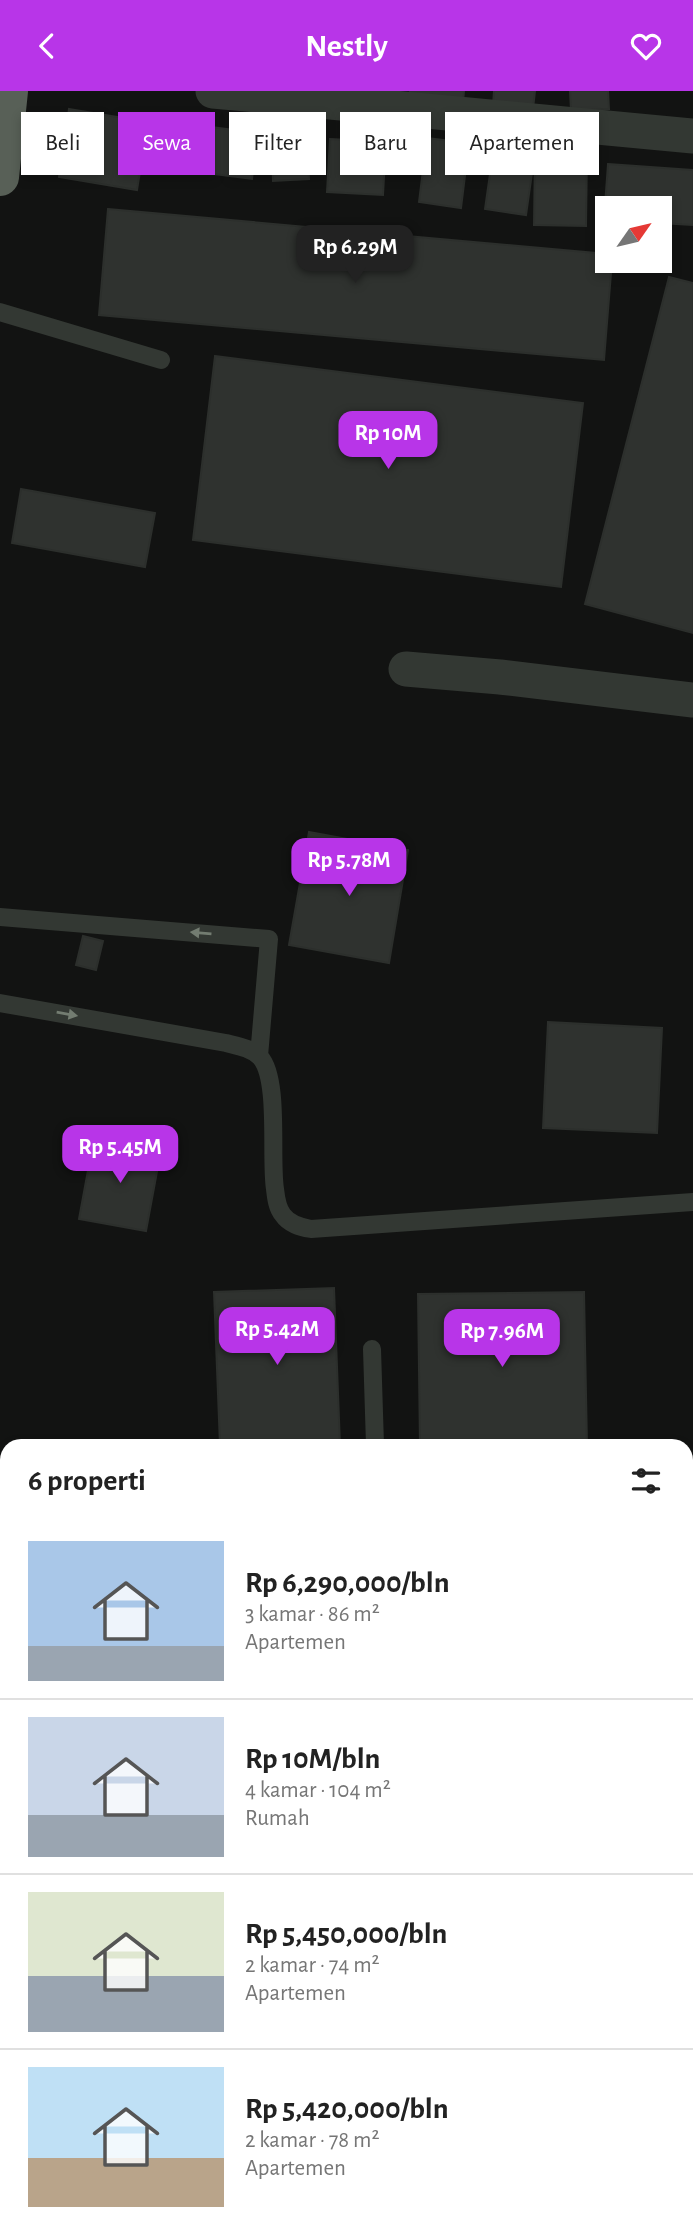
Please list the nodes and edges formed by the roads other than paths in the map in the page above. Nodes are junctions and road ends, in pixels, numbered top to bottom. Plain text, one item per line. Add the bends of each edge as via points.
1 (9, 91) edge
2 (213, 91) edge
3 (693, 136) edge
4 (1, 165) edge
5 (0, 312) edge
6 (161, 360) dead end
7 (406, 669) dead end
8 (693, 700) edge
9 (0, 917) edge
10 (0, 1003) edge
11 (259, 1056) junction
12 (693, 1202) edge
13 (372, 1349) dead end
14 (375, 1439) edge

1 - 4 highway
2 - 3 street
5 - 6 lane
7 - 8 street
11 -> 9 lane via 269,939
10 -> 11 lane via 226,1043
11 - 12 lane via 272,1086 273,1173 279,1208 297,1227
13 - 14 lane

